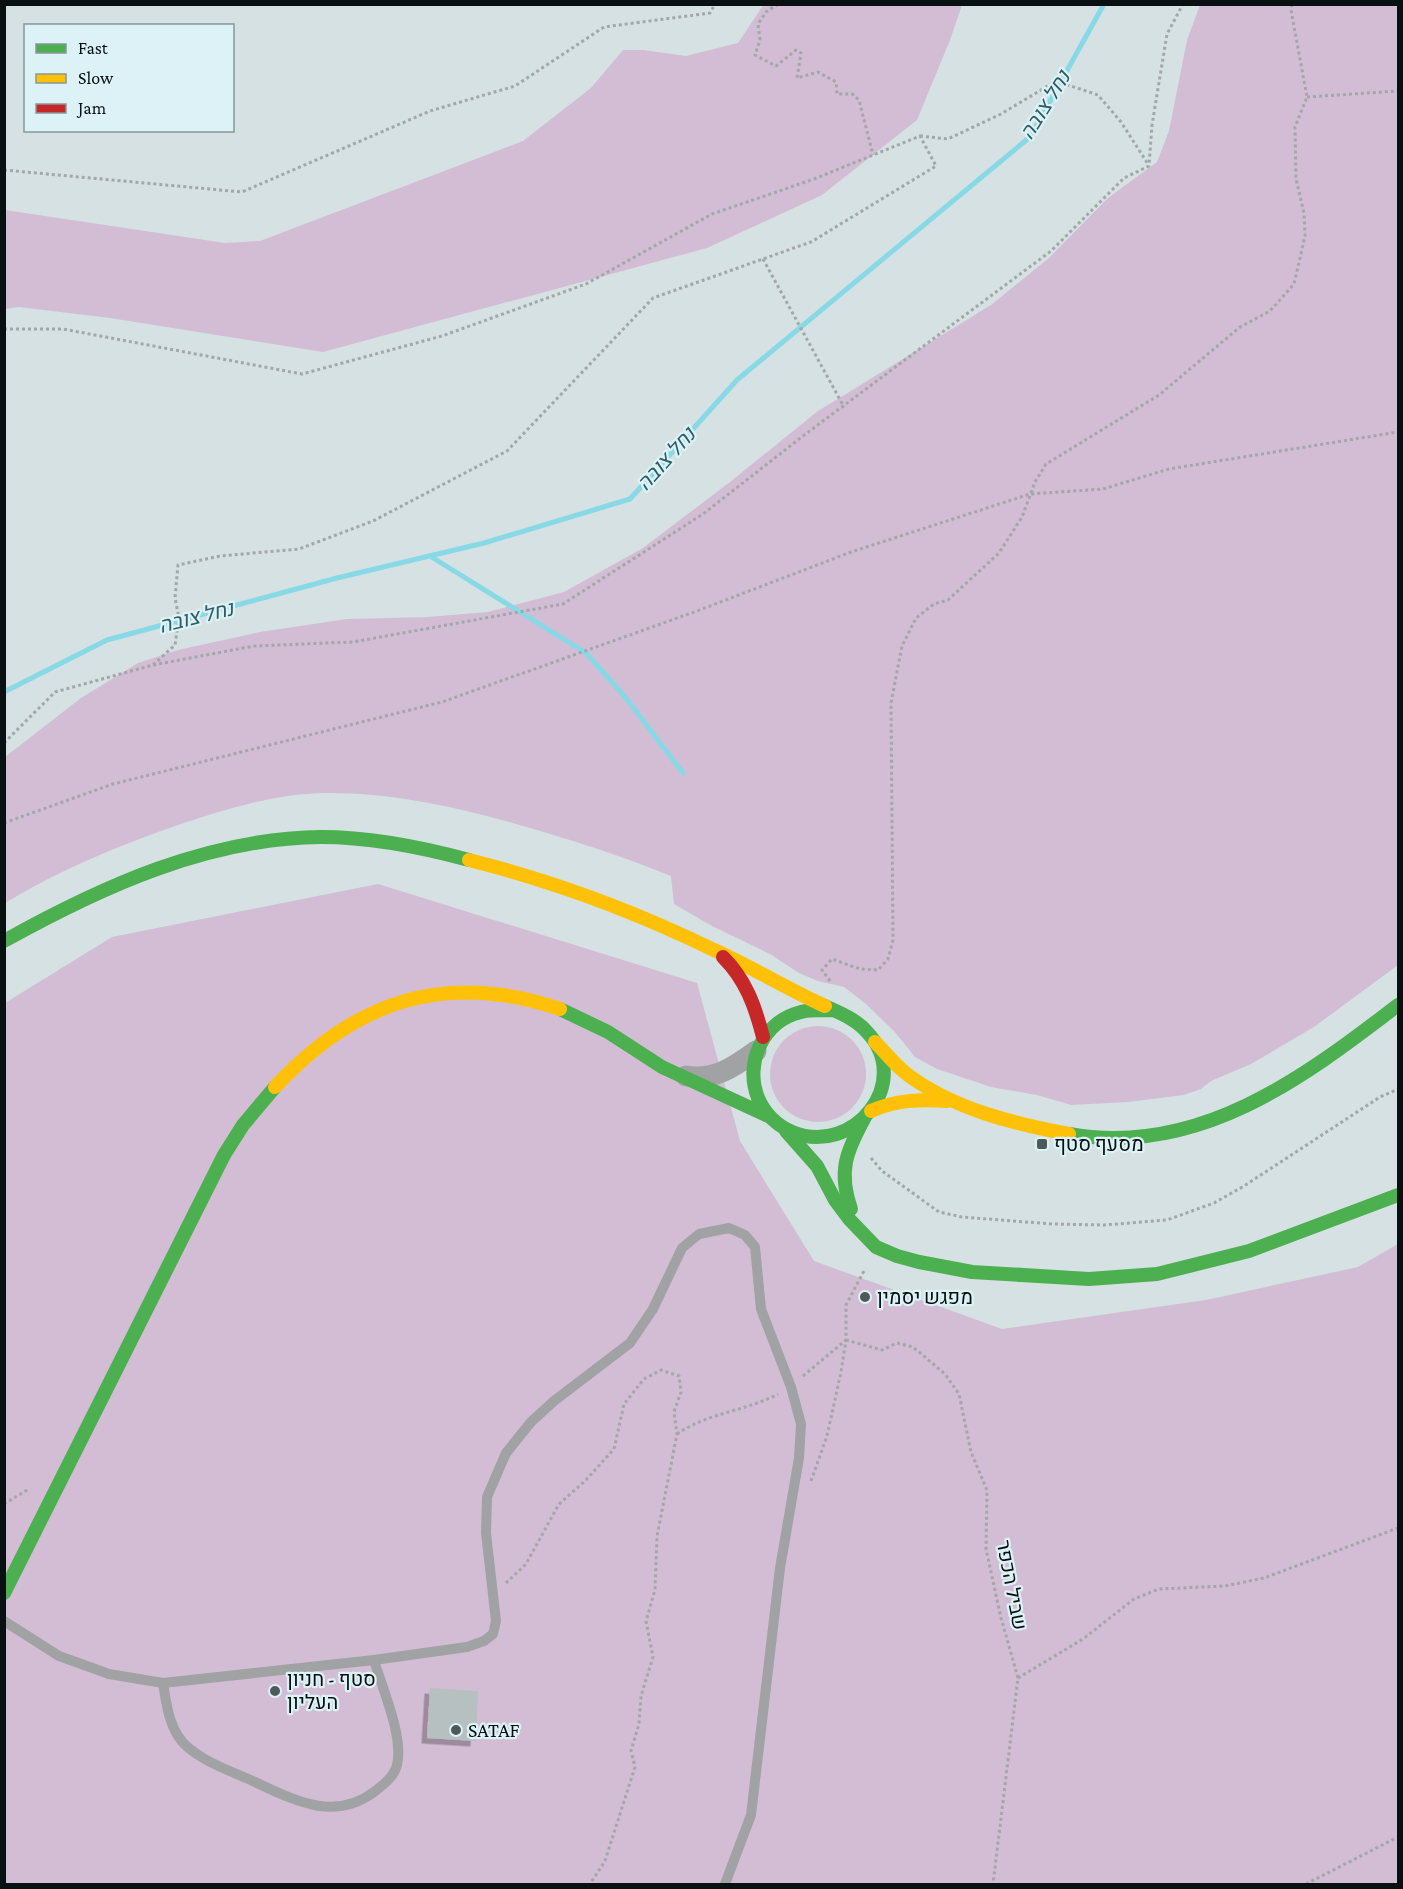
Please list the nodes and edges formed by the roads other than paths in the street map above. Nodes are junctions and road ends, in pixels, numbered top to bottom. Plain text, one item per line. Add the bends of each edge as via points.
1 (4, 941) edge
2 (704, 945) junction
3 (1398, 1005) edge
4 (833, 1010) junction
5 (875, 1042) junction
6 (760, 1044) junction
7 (661, 1067) junction
8 (956, 1102) junction
9 (868, 1115) junction
10 (768, 1116) junction
11 (786, 1131) junction
12 (1398, 1195) edge
13 (862, 1233) junction
14 (4, 1593) edge
15 (4, 1621) edge
16 (374, 1660) junction
17 (163, 1683) junction
18 (725, 1884) edge

1 - 2 main road via 114,886 187,861 270,841 328,837 390,842 507,870 630,911
2 - 4 main road
2 - 6 main road via 741,976 755,1005
3 - 8 main road via 1344,1046 1243,1108 1159,1135 1116,1139 1073,1136
4 - 5 main road via 864,1027
4 - 6 main road via 801,1010 780,1020
5 - 8 main road via 922,1085
5 - 9 main road via 882,1059 883,1077
6 - 7 street via 720,1074 676,1074
6 - 10 main road via 752,1068 753,1085
7 - 10 main road
7 - 14 main road via 589,1021 553,1006 452,992 381,1009 304,1058 256,1107 224,1155
8 - 9 main road via 906,1100 886,1104
9 - 11 main road via 847,1132 827,1138 806,1138
9 - 13 main road via 848,1148 843,1168 849,1203
10 - 11 main road
11 - 13 main road via 817,1166 835,1200
12 - 13 main road via 1249,1251 1187,1269 1089,1279 972,1272 919,1262 876,1247
15 - 17 lane via 59,1656 109,1674
16 - 17 lane
16 - 17 lane via 400,1744 397,1767 387,1782 347,1806 324,1807 298,1801 197,1753 178,1737 168,1714
16 - 18 lane via 467,1647 493,1634 496,1622 486,1533 487,1497 506,1453 554,1401 630,1343 653,1309 682,1248 699,1234 729,1228 745,1235 755,1247 761,1309 801,1424 750,1815

